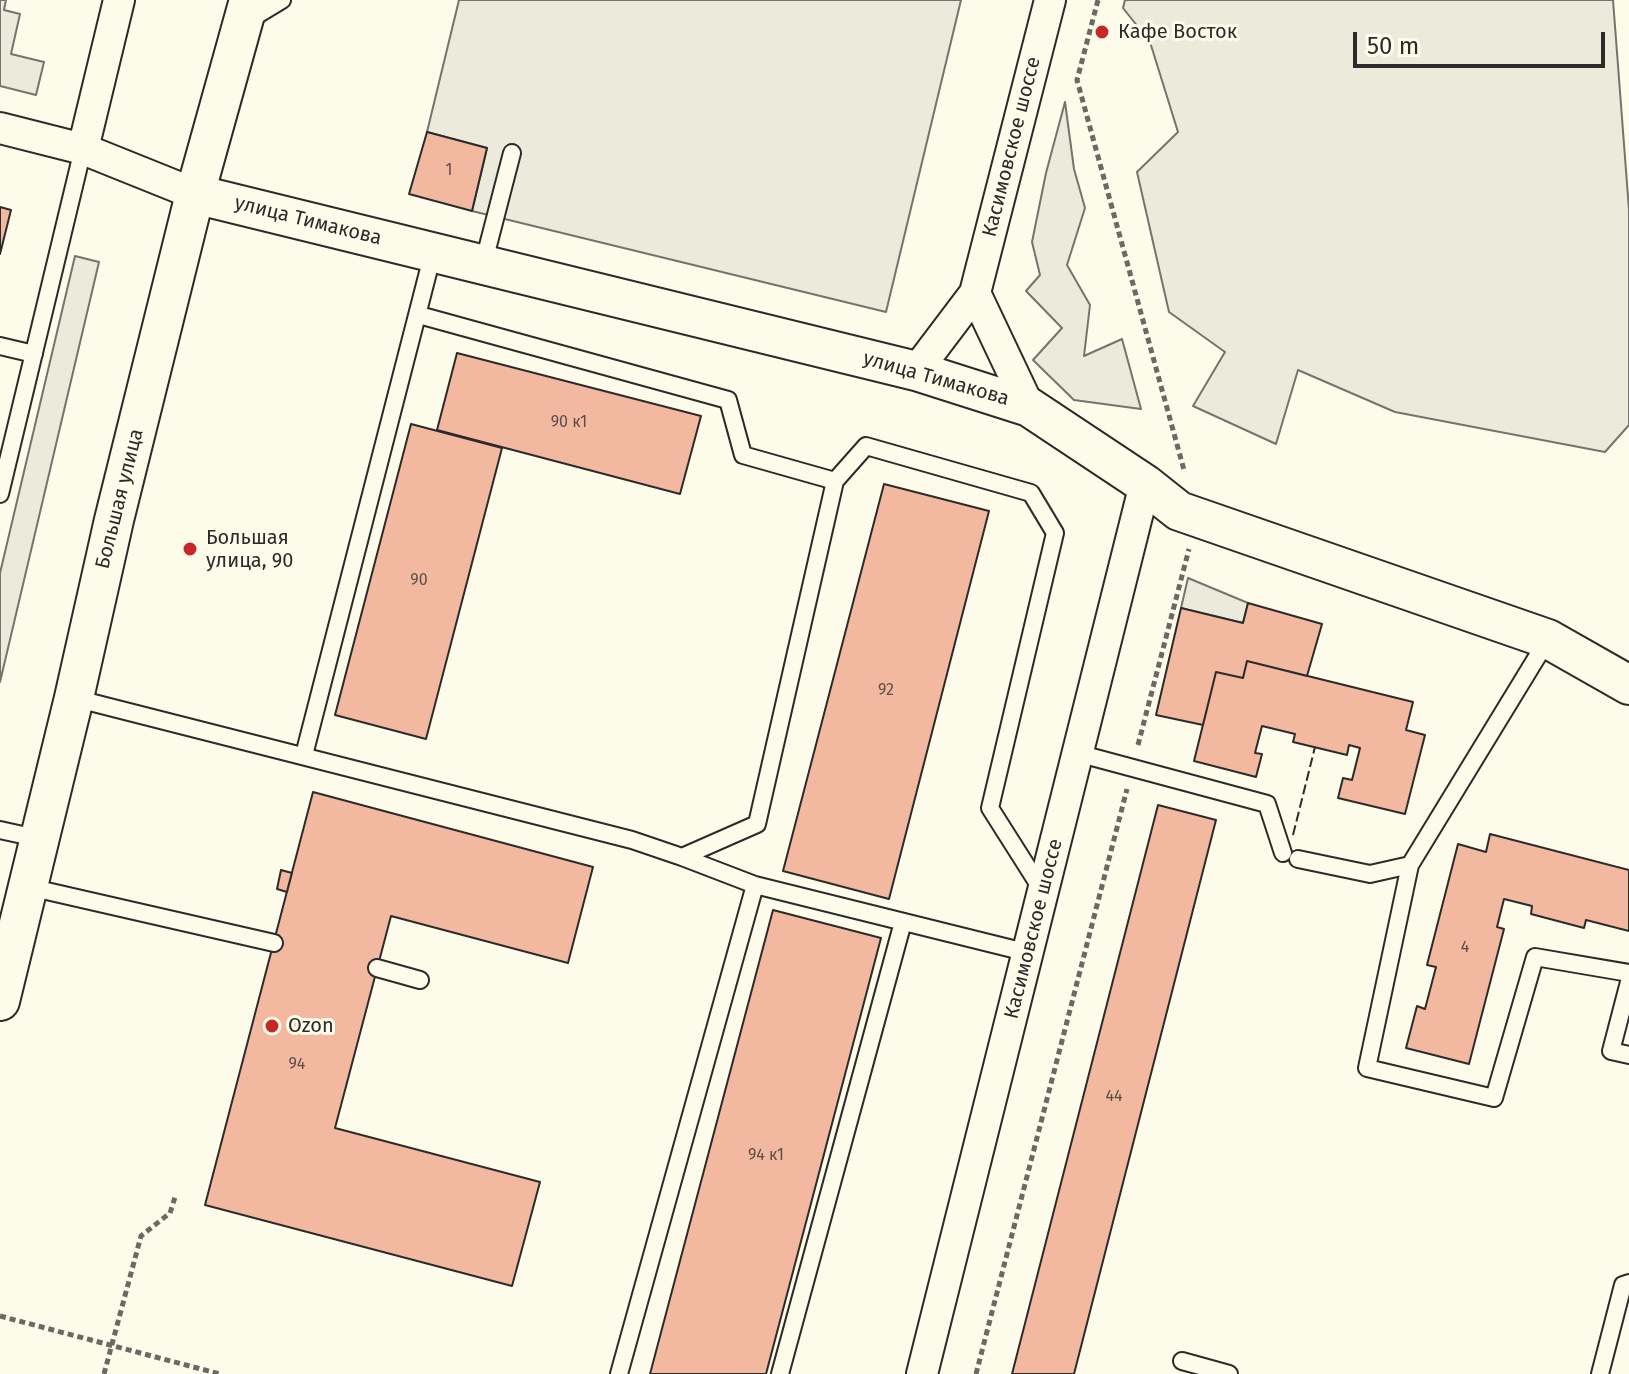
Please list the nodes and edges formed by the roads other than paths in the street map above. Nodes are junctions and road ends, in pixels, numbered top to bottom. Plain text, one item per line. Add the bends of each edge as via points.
1 (119, 0) edge
2 (282, 0) edge
3 (1050, 0) edge
4 (247, 11) edge
5 (0, 128) edge
6 (83, 149) junction
7 (512, 153) dead end
8 (195, 194) junction
9 (433, 251) junction
10 (483, 265) junction
11 (975, 293) junction
12 (419, 315) junction
13 (0, 346) edge
14 (34, 354) junction
15 (916, 371) junction
16 (1029, 407) junction
17 (3, 468) edge
18 (835, 481) junction
19 (1145, 484) junction
20 (0, 494) edge
21 (1548, 639) junction
22 (1629, 685) edge
23 (74, 698) junction
24 (1077, 753) junction
25 (304, 755) junction
26 (0, 830) edge
27 (41, 839) junction
28 (682, 857) junction
29 (1410, 865) junction
30 (755, 885) junction
31 (29, 887) junction
32 (1044, 892) junction
33 (903, 922) junction
34 (274, 943) dead end
35 (1029, 953) junction
36 (377, 968) dead end
37 (1629, 973) edge
38 (420, 980) dead end
39 (1629, 982) edge
40 (0, 1001) edge
41 (1629, 1055) edge
42 (1629, 1283) edge
43 (1182, 1361) dead end
44 (619, 1374) edge
45 (780, 1374) edge
46 (922, 1374) edge
47 (1229, 1374) edge
48 (1600, 1374) edge

1 - 6 street
2 - 4 lane
3 - 11 street, Касимовское шоссе
4 - 8 street, Большая улица
5 - 6 street
6 - 8 street
6 - 14 lane
7 - 10 lane
8 - 9 street, улица Тимакова
8 - 23 street, Большая улица
9 - 10 street, улица Тимакова
9 - 12 lane
10 - 15 street, улица Тимакова
11 - 15 street, Касимовское шоссе
11 - 16 street
12 - 18 lane via 728,400 743,455
12 - 25 lane
13 - 14 lane
14 - 17 lane
15 - 16 street, улица Тимакова
16 - 19 street, улица Тимакова
17 - 20 lane
18 - 28 lane via 757,824
18 - 32 lane via 866,446 1031,493 1055,533 990,808
19 - 21 street, улица Тимакова via 1179,511
19 - 24 street, Касимовское шоссе
21 - 22 street, улица Тимакова
21 - 29 lane
23 - 25 lane
23 - 27 street, Большая улица
24 - 29 lane via 1267,804 1290,856 1370,874
24 - 32 street, Касимовское шоссе
25 - 28 lane
26 - 27 lane
27 - 31 street, Большая улица
28 - 30 lane
29 - 37 lane via 1367,1068 1494,1098 1535,957
30 - 33 lane
30 - 44 lane
31 - 34 lane
31 - 40 street, Большая улица
32 - 35 street, Касимовское шоссе
33 - 35 lane
33 - 45 lane
35 - 46 street, Касимовское шоссе
36 - 38 lane
39 - 41 lane via 1611,1051
42 - 48 lane via 1623,1285
43 - 47 lane

